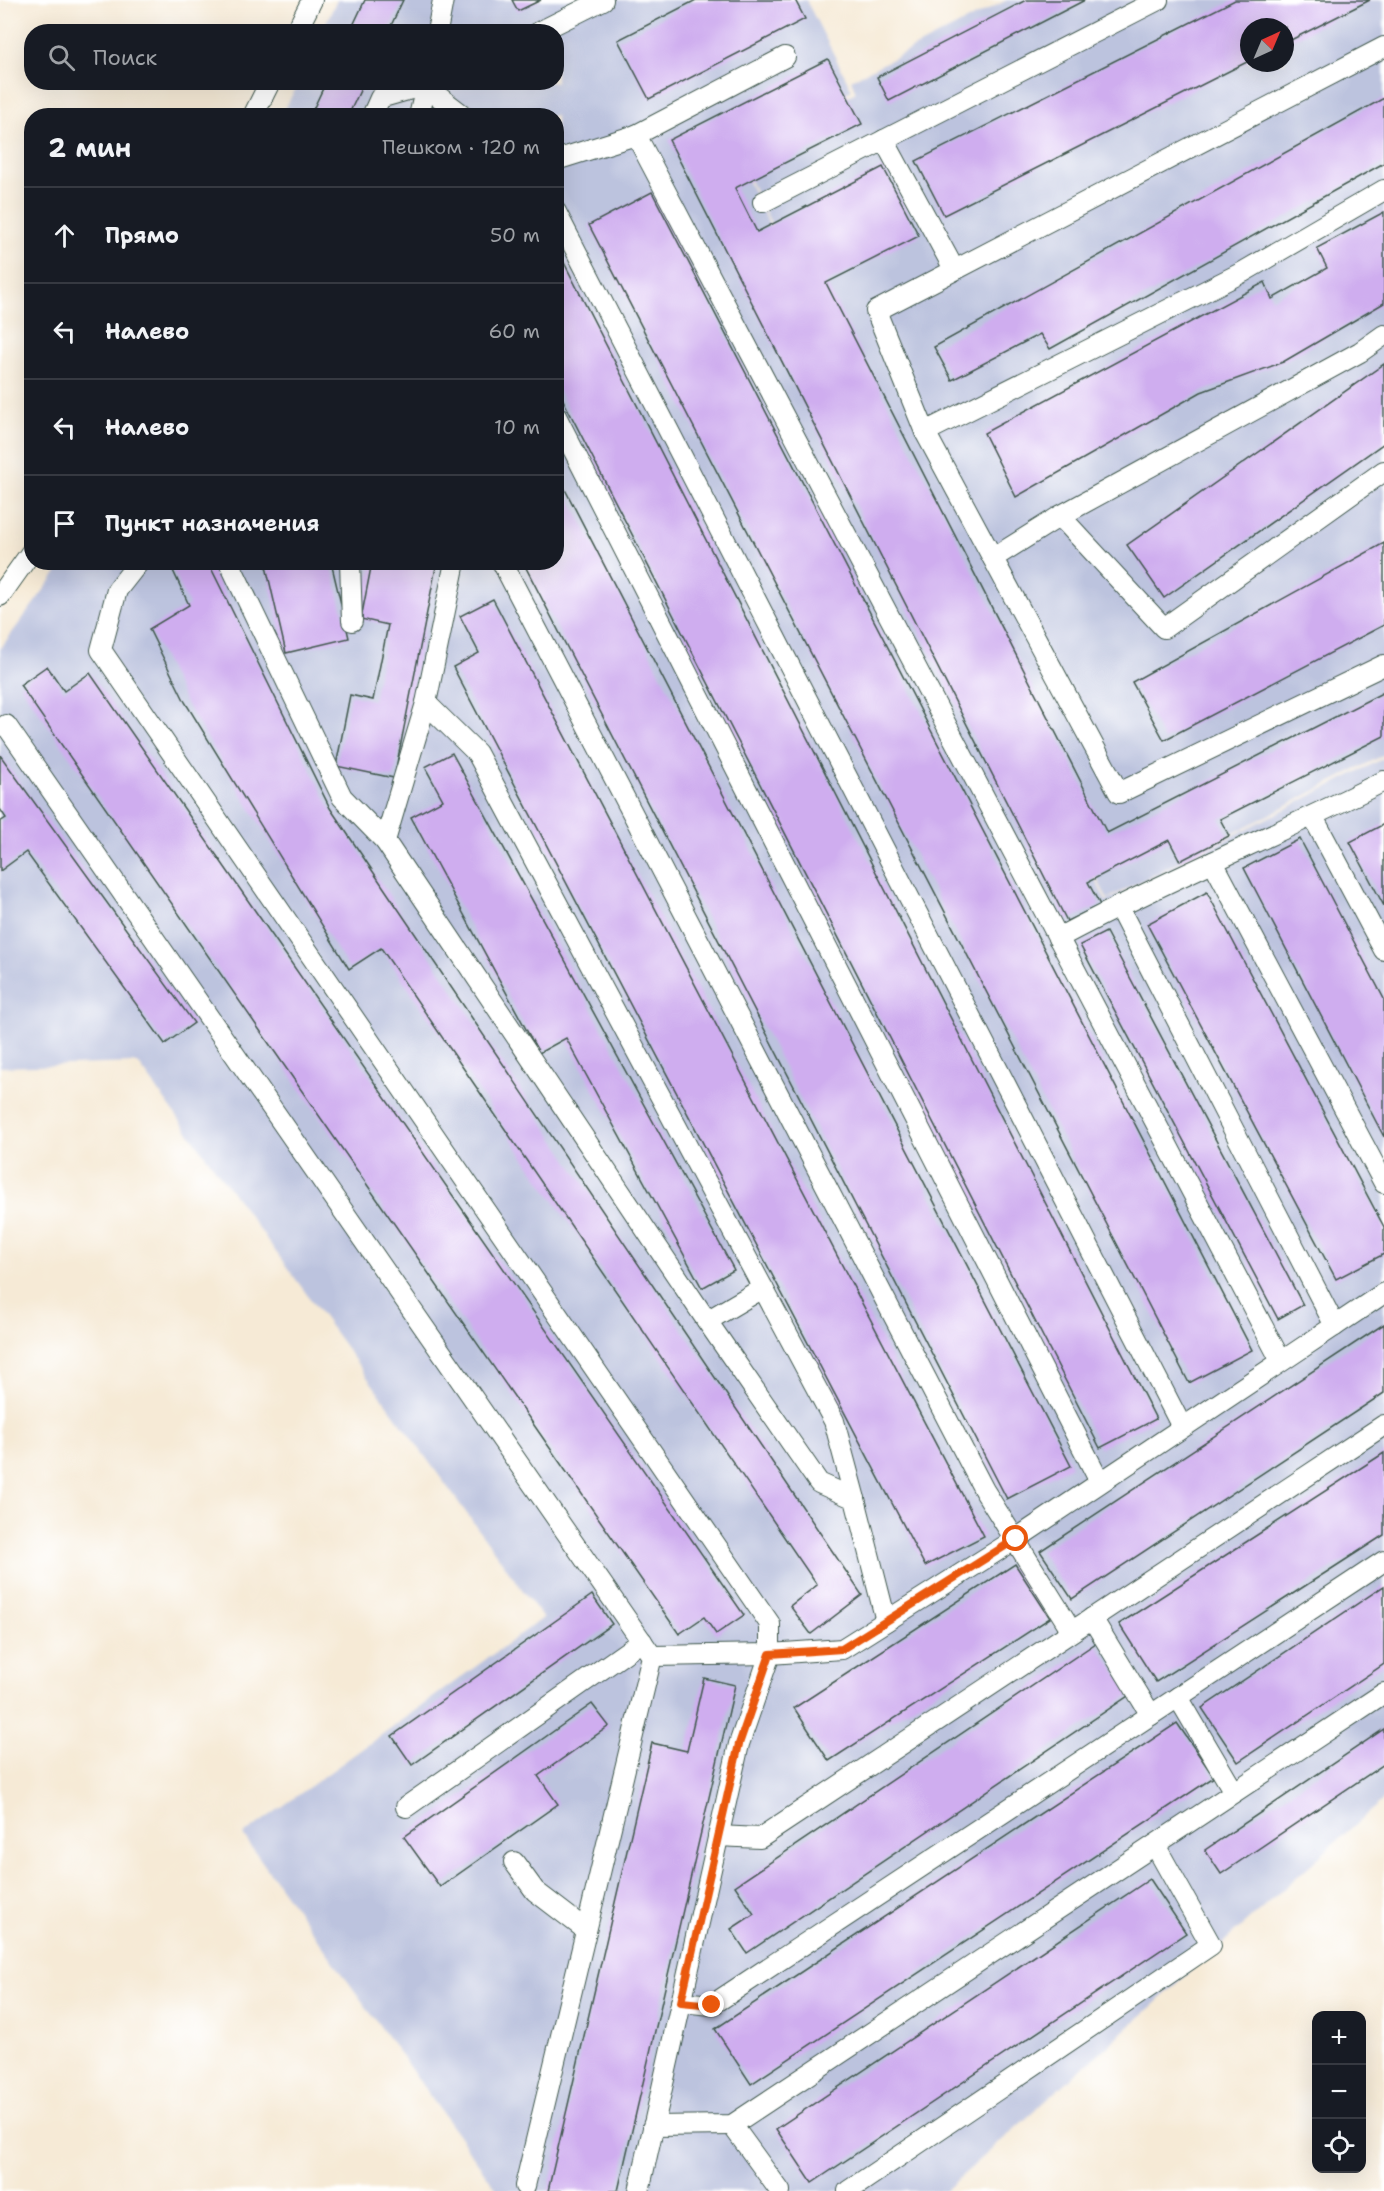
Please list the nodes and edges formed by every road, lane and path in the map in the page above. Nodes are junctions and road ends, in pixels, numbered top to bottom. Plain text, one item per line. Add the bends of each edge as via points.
1 (312, 0) edge
2 (443, 0) edge
3 (603, 0) edge
4 (1158, 0) edge
5 (300, 24) edge
6 (438, 24) edge
7 (555, 24) edge
8 (1384, 47) edge
9 (785, 57) dead end
10 (266, 90) edge
11 (409, 90) edge
12 (428, 90) edge
13 (436, 90) edge
14 (257, 108) edge
15 (376, 108) edge
16 (422, 108) edge
17 (456, 108) edge
18 (636, 135) junction
19 (884, 140) junction
20 (564, 158) edge
21 (1384, 190) edge
22 (763, 202) dead end
23 (564, 228) edge
24 (954, 269) junction
25 (1384, 335) edge
26 (564, 432) edge
27 (925, 432) junction
28 (1384, 471) edge
29 (1060, 516) junction
30 (993, 558) junction
31 (24, 562) edge
32 (133, 570) edge
33 (233, 570) edge
34 (350, 570) edge
35 (452, 570) edge
36 (506, 570) edge
37 (0, 596) edge
38 (352, 621) dead end
39 (1384, 665) edge
40 (426, 703) junction
41 (6, 725) dead end
42 (1384, 781) edge
43 (1313, 817) junction
44 (385, 841) junction
45 (1213, 862) junction
46 (1118, 906) junction
47 (1058, 938) junction
48 (1384, 950) edge
49 (1384, 1183) edge
50 (763, 1288) junction
51 (1384, 1293) edge
52 (707, 1321) junction
53 (1335, 1326) junction
54 (1281, 1361) junction
55 (1384, 1425) edge
56 (1182, 1427) junction
57 (1100, 1482) junction
58 (855, 1498) junction
59 (1016, 1539) junction
60 (1384, 1561) edge
61 (1092, 1618) junction
62 (886, 1621) junction
63 (1072, 1631) junction
64 (647, 1649) junction
65 (770, 1654) junction
66 (1384, 1693) edge
67 (1178, 1697) junction
68 (1151, 1715) junction
69 (1234, 1792) junction
70 (406, 1807) dead end
71 (718, 1836) junction
72 (1155, 1845) junction
73 (514, 1862) dead end
74 (586, 1930) junction
75 (681, 2002) junction
76 (732, 2125) junction
77 (653, 2126) junction
78 (525, 2186) dead end
79 (639, 2191) edge
80 (780, 2191) edge
81 (848, 2191) edge

1 - 5 lane
2 - 6 lane
3 - 7 lane
4 - 19 lane
8 - 24 lane
9 - 18 lane
10 - 14 lane
11 - 15 lane via 380,98
12 - 16 lane
13 - 17 lane
18 - 20 lane
18 - 47 lane
19 - 22 lane
19 - 24 lane
21 - 27 lane via 1243,272
23 - 56 lane
24 - 27 lane via 876,311
25 - 29 lane via 1360,352
26 - 57 lane
27 - 30 lane
28 - 29 lane via 1164,628
29 - 30 lane
30 - 39 lane via 1119,793
31 - 37 lane
32 - 65 lane via 117,590 101,650 770,1624
33 - 44 lane via 342,797
34 - 38 lane
35 - 40 lane
36 - 59 lane via 979,1479
40 - 44 lane
40 - 50 lane via 477,753
41 - 64 lane
42 - 43 lane
43 - 45 lane
43 - 48 lane
44 - 52 lane
45 - 46 lane
45 - 49 lane
46 - 47 lane
46 - 53 lane
47 - 54 lane
50 - 52 lane
50 - 58 lane via 834,1421
51 - 53 lane
52 - 58 lane via 819,1483
53 - 54 lane
54 - 56 lane
55 - 61 lane
56 - 57 lane
57 - 59 lane
58 - 62 lane
59 - 62 lane
59 - 63 lane
60 - 67 lane
61 - 63 lane
61 - 68 lane
62 - 65 lane via 842,1649
63 - 71 lane via 760,1838
64 - 65 lane
64 - 70 lane
64 - 74 lane
65 - 71 lane via 739,1744
66 - 69 lane
67 - 68 lane
67 - 69 lane
68 - 75 lane via 712,2005
69 - 72 lane
71 - 75 lane
72 - 76 lane
72 - 81 lane via 1210,1945
73 - 74 lane via 535,1890
74 - 78 lane
75 - 77 lane
76 - 77 lane
76 - 80 lane
77 - 79 lane

